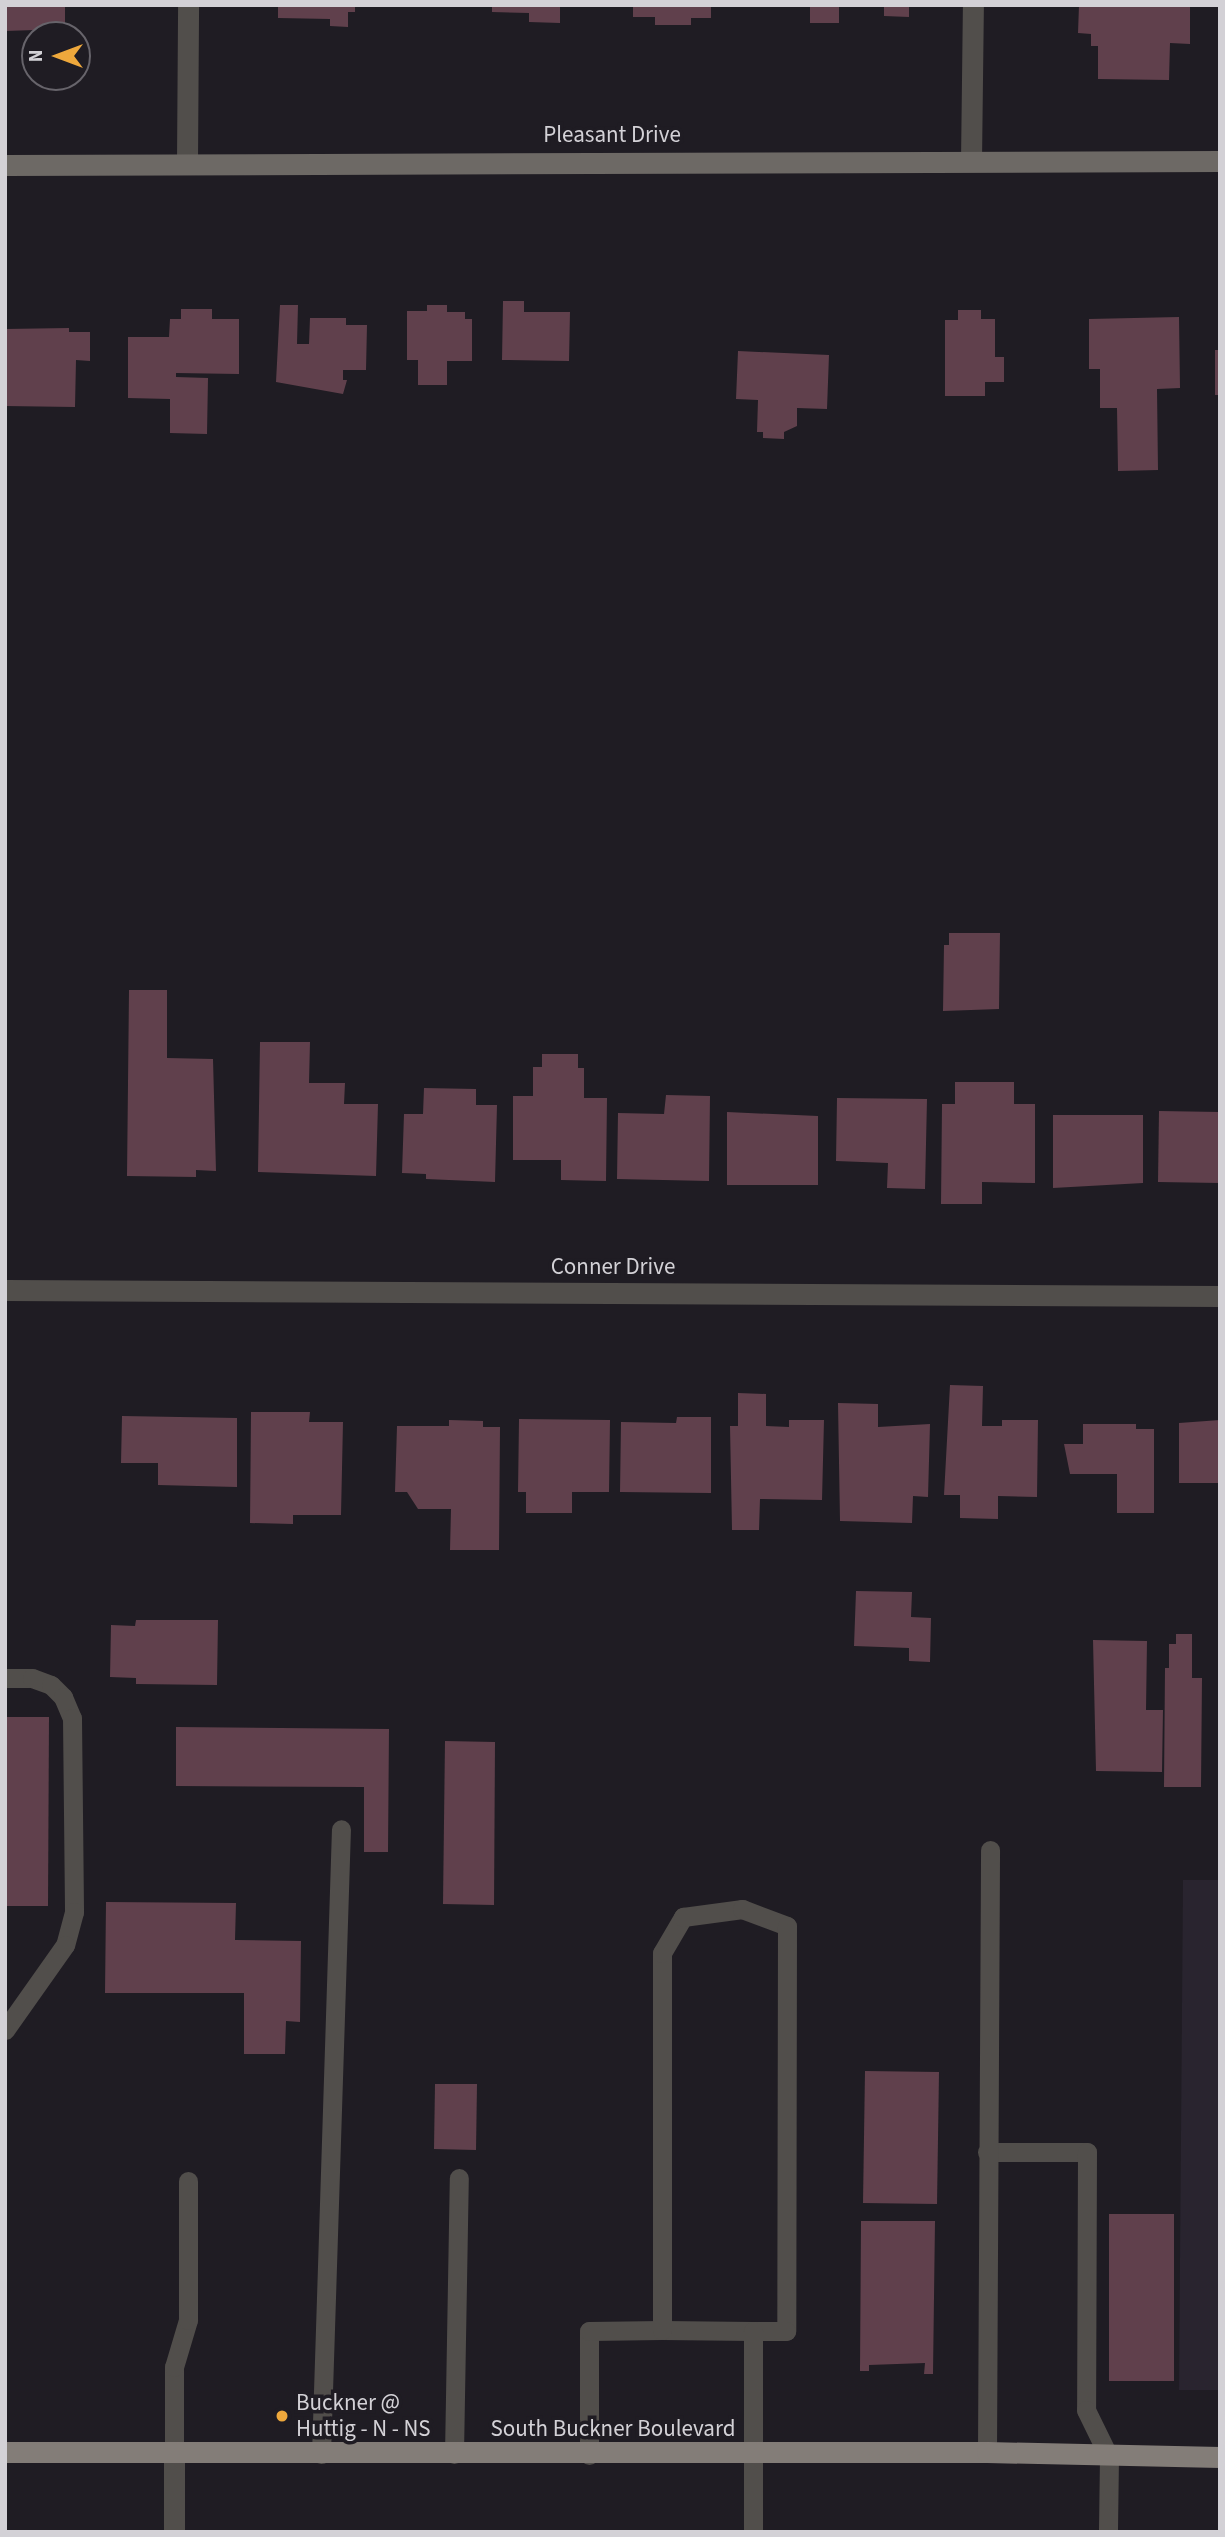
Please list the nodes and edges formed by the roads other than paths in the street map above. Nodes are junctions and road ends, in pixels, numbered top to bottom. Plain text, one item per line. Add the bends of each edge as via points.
1 (188, 5) edge
2 (973, 5) edge
3 (1220, 161) edge
4 (187, 162) junction
5 (971, 162) junction
6 (5, 165) edge
7 (5, 1290) edge
8 (1220, 1296) edge
9 (5, 1678) edge
10 (341, 1829) dead end
11 (990, 1850) dead end
12 (5, 2030) edge
13 (987, 2152) junction
14 (460, 2178) dead end
15 (188, 2181) dead end
16 (662, 2330) junction
17 (753, 2331) junction
18 (5, 2452) edge
19 (987, 2452) junction
20 (174, 2453) junction
21 (321, 2454) junction
22 (454, 2454) junction
23 (589, 2455) junction
24 (752, 2455) junction
25 (1109, 2457) junction
26 (1220, 2457) edge
27 (174, 2532) edge
28 (753, 2532) edge
29 (1108, 2532) edge

1 - 4 street
2 - 5 street
3 - 5 street, Pleasant Drive
4 - 5 street, Pleasant Drive
4 - 6 street, Pleasant Drive
7 - 8 street, Conner Drive
9 - 12 lane via 32,1678 51,1685 63,1697 72,1718 74,1912 65,1945
10 - 21 lane
11 - 13 lane
13 - 19 lane
13 - 25 lane via 1087,2152 1086,2410
14 - 22 lane
15 - 20 lane via 188,2320 174,2367
16 - 17 lane
16 - 17 lane via 662,1953 683,1917 742,1909 787,1926 786,2331
16 - 23 lane via 589,2331
17 - 24 lane
18 - 20 main road, South Buckner Boulevard
19 - 24 main road, South Buckner Boulevard
19 - 25 main road, South Buckner Boulevard
20 - 21 main road, South Buckner Boulevard
20 - 27 street
21 - 22 main road, South Buckner Boulevard
22 - 23 main road, South Buckner Boulevard
23 - 24 main road, South Buckner Boulevard
24 - 28 lane
25 - 26 main road, South Buckner Boulevard
25 - 29 lane

